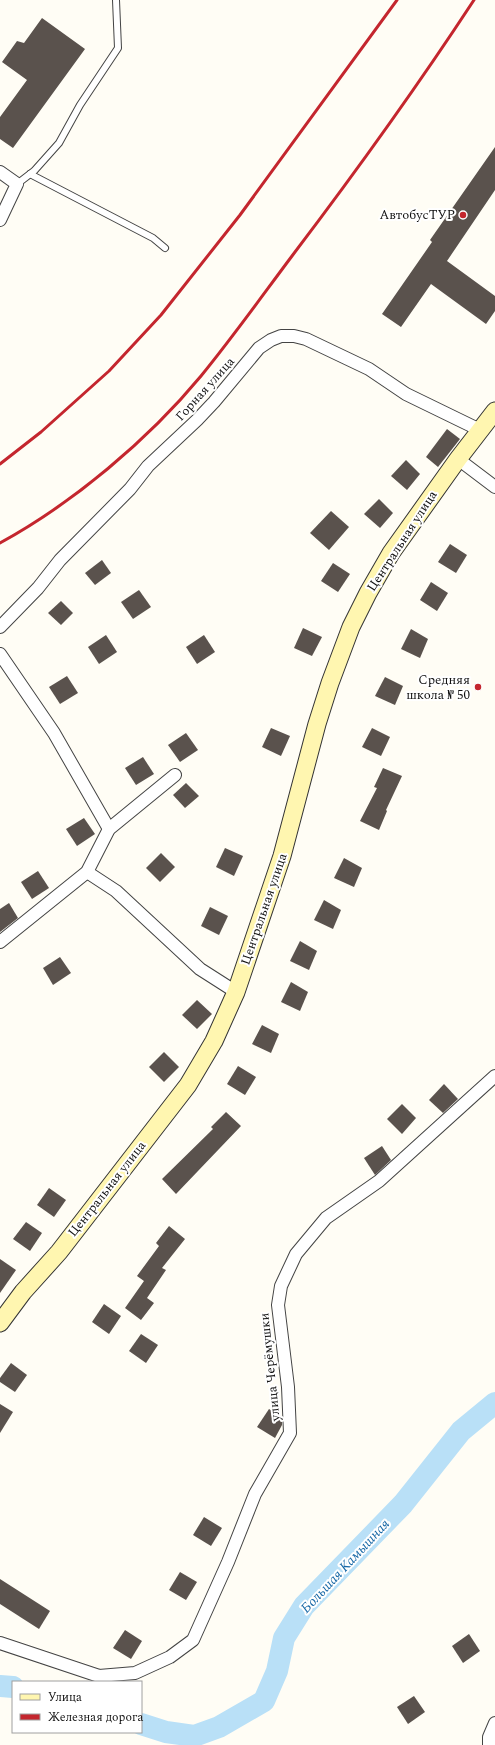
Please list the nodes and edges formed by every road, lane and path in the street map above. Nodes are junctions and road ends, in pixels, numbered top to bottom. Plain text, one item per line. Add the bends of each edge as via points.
1 (116, 0) edge
2 (0, 172) edge
3 (30, 174) junction
4 (17, 184) junction
5 (0, 220) edge
6 (165, 248) dead end
7 (495, 411) edge
8 (480, 430) junction
9 (458, 459) junction
10 (495, 487) edge
11 (0, 627) edge
12 (0, 654) edge
13 (175, 775) dead end
14 (109, 829) junction
15 (87, 872) junction
16 (0, 942) edge
17 (236, 992) junction
18 (495, 1076) edge
19 (0, 1323) edge
20 (0, 1643) edge
21 (495, 1723) edge
22 (489, 1745) edge

1 - 3 lane via 118,48 59,143
2 - 4 street
3 - 4 lane
3 - 6 lane via 153,238
4 - 5 street
7 - 8 street, Центральная улица
8 - 9 street, Центральная улица
8 - 11 street, Горная улица via 406,394 369,369 317,343 294,336 281,336 271,340 259,348 197,420 148,466 130,489 60,560 38,588
9 - 10 street
9 - 17 street, Центральная улица via 391,553 346,638 317,724 282,856
12 - 14 street via 54,733
13 - 14 street
14 - 15 street
15 - 16 street
15 - 17 street via 116,890 200,969
17 - 19 street, Центральная улица via 214,1041 188,1085 59,1252 23,1292
18 - 20 street, улица Черёмушки via 379,1181 326,1218 296,1254 281,1286 278,1305 288,1387 290,1433 256,1494 193,1640 170,1657 135,1673 99,1676
21 - 22 street via 489,1737

